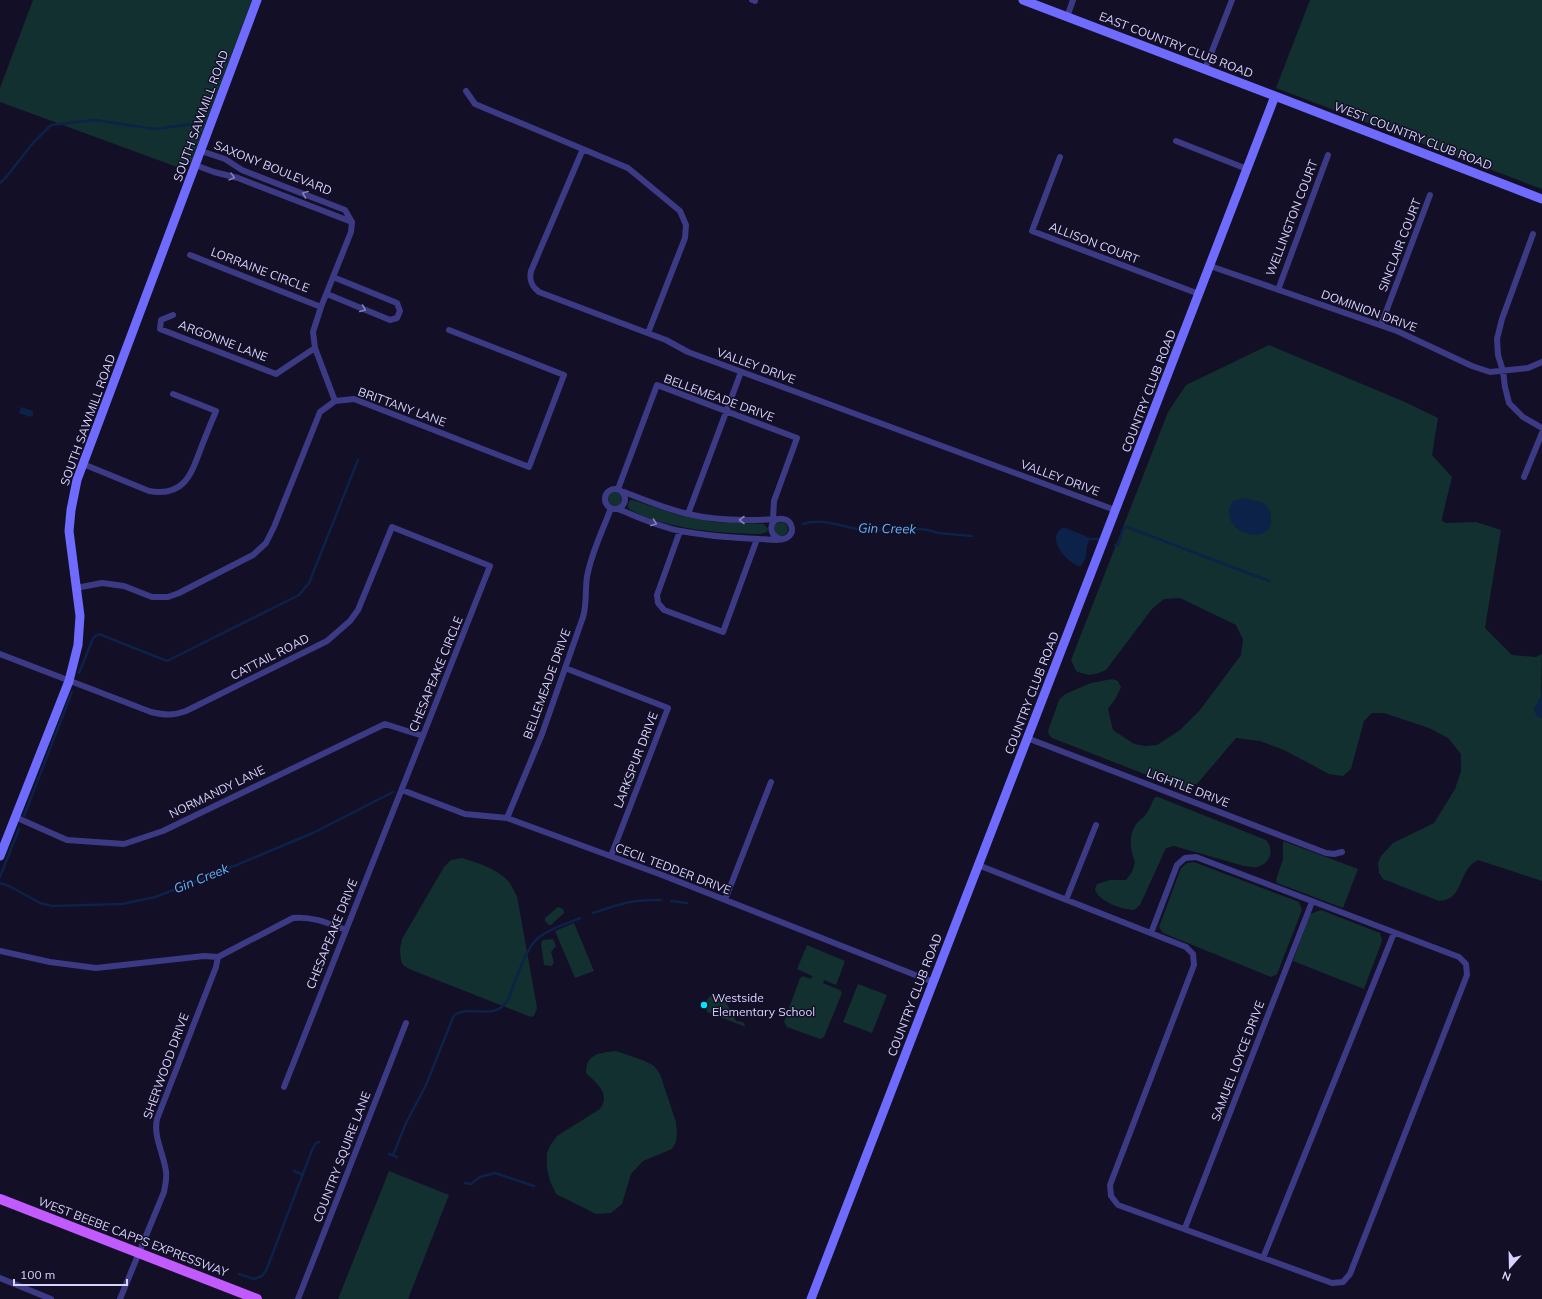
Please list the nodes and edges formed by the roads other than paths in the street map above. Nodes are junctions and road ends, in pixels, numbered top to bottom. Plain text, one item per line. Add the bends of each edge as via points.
1 (257, 0) edge
2 (1023, 0) edge
3 (1073, 0) edge
4 (1232, 0) edge
5 (1067, 17) junction
6 (1205, 69) junction
7 (466, 91) dead end
8 (1275, 96) junction
9 (1176, 141) dead end
10 (583, 149) junction
11 (200, 151) junction
12 (1328, 155) dead end
13 (1060, 157) dead end
14 (195, 166) junction
15 (1247, 169) junction
16 (1430, 196) dead end
17 (1542, 199) edge
18 (352, 222) junction
19 (1534, 234) dead end
20 (190, 255) dead end
21 (1210, 266) junction
22 (333, 277) junction
23 (1278, 290) junction
24 (327, 294) junction
25 (1199, 294) junction
26 (321, 306) junction
27 (173, 315) dead end
28 (1381, 325) junction
29 (449, 330) dead end
30 (648, 333) junction
31 (315, 348) junction
32 (1542, 362) edge
33 (1503, 371) junction
34 (741, 372) junction
35 (172, 394) dead end
36 (335, 401) junction
37 (726, 412) junction
38 (1542, 428) edge
39 (1542, 433) edge
40 (83, 464) junction
41 (1524, 477) dead end
42 (621, 490) junction
43 (614, 508) junction
44 (1115, 510) junction
45 (688, 514) junction
46 (781, 518) junction
47 (773, 519) junction
48 (680, 531) junction
49 (757, 539) junction
50 (781, 539) junction
51 (490, 566) joint
52 (76, 588) junction
53 (0, 654) edge
54 (565, 668) junction
55 (70, 681) junction
56 (423, 736) junction
57 (1027, 738) junction
58 (771, 782) dead end
59 (402, 790) junction
60 (15, 817) junction
61 (507, 818) junction
62 (1096, 825) dead end
63 (1342, 852) dead end
64 (0, 856) edge
65 (611, 856) junction
66 (978, 865) junction
67 (725, 900) junction
68 (1066, 900) junction
69 (1312, 902) junction
70 (346, 930) junction
71 (1151, 933) junction
72 (1394, 933) junction
73 (0, 951) edge
74 (218, 957) junction
75 (933, 982) junction
76 (406, 1023) dead end
77 (284, 1087) dead end
78 (0, 1199) edge
79 (1185, 1228) junction
80 (139, 1253) junction
81 (1263, 1258) junction
82 (0, 1278) edge
83 (51, 1299) edge
84 (120, 1299) edge
85 (257, 1299) edge
86 (298, 1299) edge
87 (811, 1299) edge

1 - 11 street, SOUTH SAWMILL ROAD
2 - 5 street, EAST COUNTRY CLUB ROAD
3 - 5 street
4 - 6 street
5 - 6 street, EAST COUNTRY CLUB ROAD
6 - 8 street, EAST COUNTRY CLUB ROAD
7 - 10 street via 475,104
8 - 15 street, COUNTRY CLUB ROAD
8 - 17 street, WEST COUNTRY CLUB ROAD
9 - 15 street
10 - 30 street via 628,168 680,211 686,225 686,238
10 - 30 street, VALLEY DRIVE via 531,270 530,281 539,292
11 - 14 street, SOUTH SAWMILL ROAD
18 -> 11 street, SAXONY BOULEVARD via 345,210 249,173 225,159
12 - 23 street, WELLINGTON COURT
13 - 25 street, ALLISON COURT via 1032,231
14 -> 18 street, SAXONY BOULEVARD via 238,178
14 - 40 street, SOUTH SAWMILL ROAD
15 - 21 street, COUNTRY CLUB ROAD
16 - 28 street, SINCLAIR COURT
18 - 22 street via 351,232
19 - 33 street via 1502,319 1498,355
20 - 26 street, LORRAINE CIRCLE
21 - 23 street, DOMINION DRIVE
21 - 25 street, COUNTRY CLUB ROAD
22 - 24 street
24 -> 22 street via 390,320 397,318 400,310 397,304
23 - 28 street, DOMINION DRIVE
24 - 26 street
25 - 44 street, COUNTRY CLUB ROAD
26 - 31 street via 313,332
27 - 31 street, ARGONNE LANE via 161,320 160,329 276,374
28 - 33 street, DOMINION DRIVE via 1472,366 1490,372
29 - 36 street, BRITTANY LANE via 564,375 529,467 354,399
30 - 34 street, VALLEY DRIVE via 688,352
31 - 36 street
32 - 33 street, DOMINION DRIVE via 1528,368
33 - 38 street via 1509,403 1523,417
34 - 37 street
34 - 44 street, VALLEY DRIVE
35 - 40 street via 216,411 195,466 177,489 149,491
36 - 52 street via 320,412 274,527 266,543 253,555 168,597 152,597 124,586 102,583
37 - 42 street, BELLEMEADE DRIVE via 657,385
37 - 45 street
37 - 47 street, BELLEMEADE DRIVE via 797,438 774,500
39 - 41 street
40 - 52 street, SOUTH SAWMILL ROAD via 74,490 69,526
42 - 43 street via 625,502 621,507
42 - 43 street via 608,491 605,497 606,504
42 - 45 street
43 -> 48 street
43 - 54 street, BELLEMEADE DRIVE via 589,566 584,611
44 - 57 street, COUNTRY CLUB ROAD
47 -> 45 street via 725,520
46 - 47 street
46 - 50 street via 771,527 772,534
46 - 50 street via 790,522 792,529 790,535
48 - 49 street
48 - 49 street via 657,595 658,604 664,610 723,632
49 - 50 street
51 - 55 street, CATTAIL ROAD via 392,527 358,610 339,632 327,641 186,711 167,716 150,712
51 - 56 street, CHESAPEAKE CIRCLE
52 - 55 street, SOUTH SAWMILL ROAD via 80,616 78,645
53 - 55 street, CATTAIL ROAD
54 - 61 street, BELLEMEADE DRIVE via 542,734
54 - 65 street, LARKSPUR DRIVE via 668,708
55 - 60 street, SOUTH SAWMILL ROAD
56 - 59 street, CHESAPEAKE CIRCLE
56 - 60 street, NORMANDY LANE via 384,724 163,830 124,844 67,840
57 - 63 street, LIGHTLE DRIVE via 1326,853
57 - 66 street, COUNTRY CLUB ROAD
58 - 67 street
59 - 61 street, CECIL TEDDER DRIVE via 465,814
59 - 70 street, CHESAPEAKE DRIVE
60 - 64 street, SOUTH SAWMILL ROAD
61 - 65 street, CECIL TEDDER DRIVE
62 - 68 street
65 - 67 street, CECIL TEDDER DRIVE
66 - 68 street
66 - 75 street, COUNTRY CLUB ROAD
67 - 75 street, CECIL TEDDER DRIVE
68 - 71 street
69 - 71 street via 1196,858 1185,858 1177,866
69 - 72 street
69 - 79 street, SAMUEL LOYCE DRIVE
70 - 74 street via 316,918 293,918
70 - 77 street, CHESAPEAKE DRIVE
71 - 79 street via 1186,947 1193,954 1194,965 1110,1185 1111,1196 1118,1205
72 - 81 street
72 - 81 street via 1458,957 1466,964 1467,975 1350,1274 1343,1282 1332,1283
73 - 74 street via 50,962 96,968 204,956
74 - 80 street, SHERWOOD DRIVE via 157,1119 155,1127 166,1182
75 - 87 street, COUNTRY CLUB ROAD
76 - 86 street, COUNTRY SQUIRE LANE
78 - 80 main road, WEST BEEBE CAPPS EXPRESSWAY
79 - 81 street
80 - 84 street, SHERWOOD DRIVE
80 - 85 main road, WEST BEEBE CAPPS EXPRESSWAY
82 - 83 street

